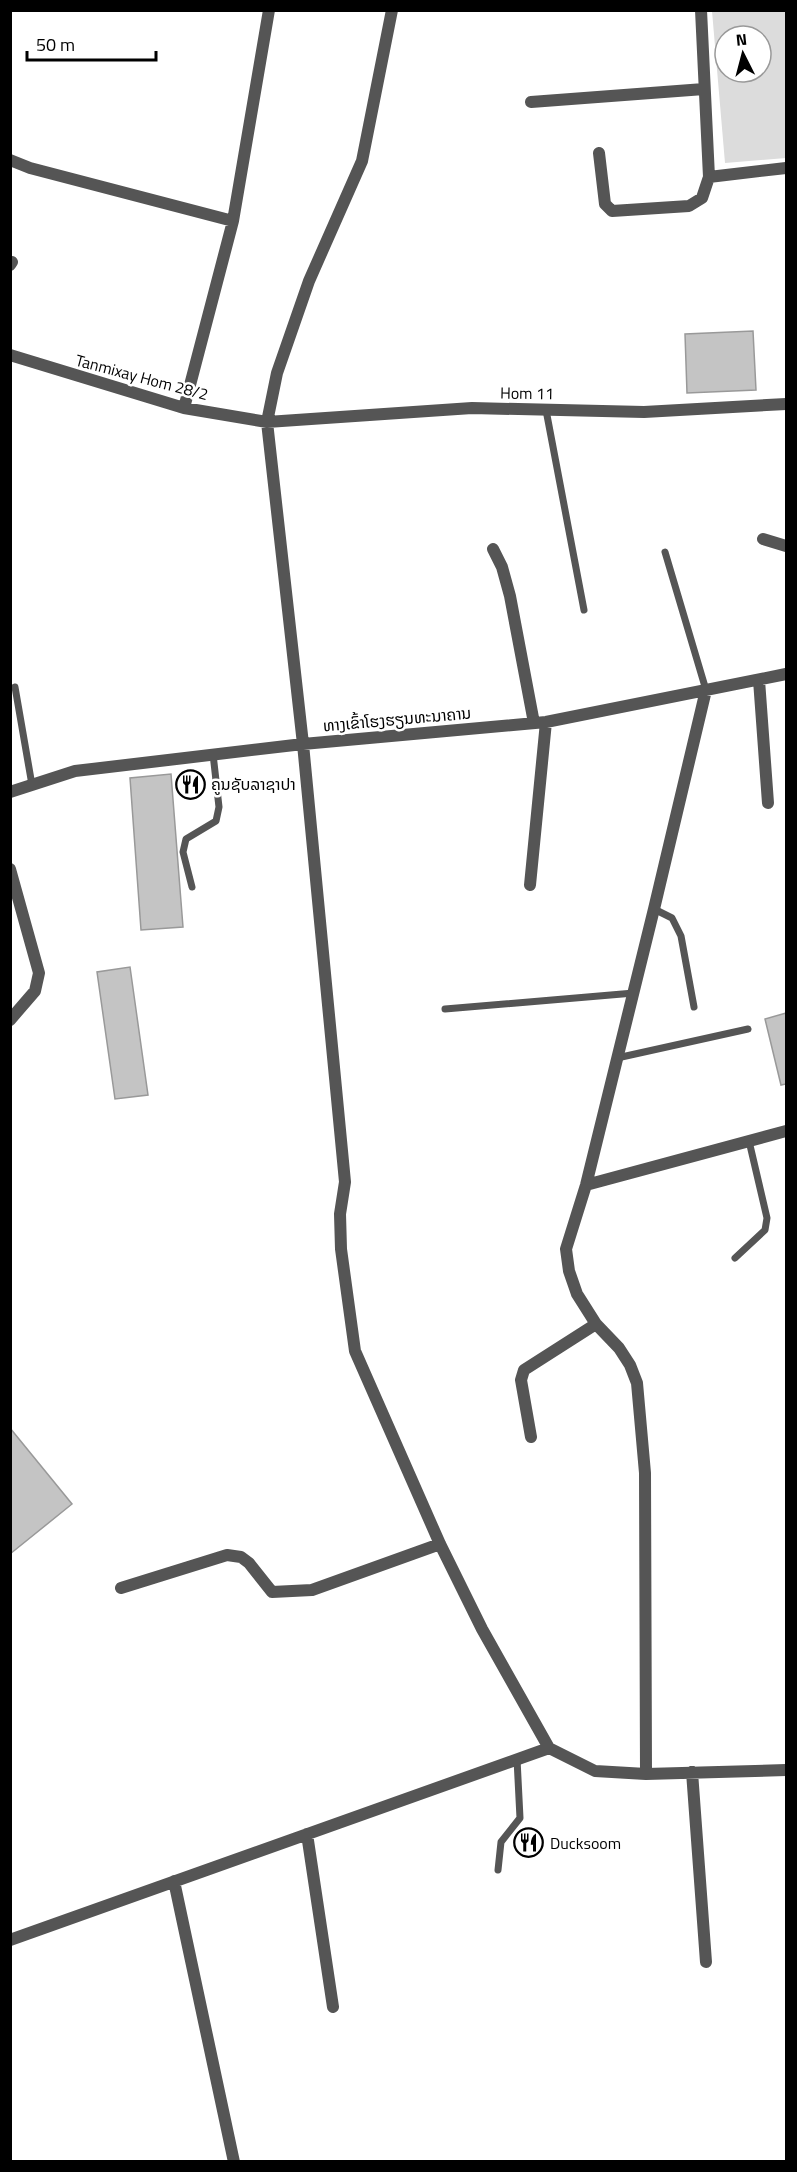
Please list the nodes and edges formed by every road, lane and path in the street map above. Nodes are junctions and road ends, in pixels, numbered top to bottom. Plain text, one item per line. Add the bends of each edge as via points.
1 (269, 10) edge
2 (392, 10) edge
3 (701, 10) edge
4 (704, 89) junction
5 (531, 102) dead end
6 (599, 153) dead end
7 (10, 160) edge
8 (786, 168) edge
9 (709, 177) junction
10 (233, 221) junction
11 (10, 355) edge
12 (786, 404) edge
13 (184, 408) junction
14 (546, 410) junction
15 (267, 422) junction
16 (763, 539) dead end
17 (786, 546) edge
18 (493, 549) dead end
19 (664, 552) dead end
20 (585, 610) dead end
21 (786, 674) edge
22 (759, 680) junction
23 (15, 687) dead end
24 (706, 690) junction
25 (540, 723) junction
26 (303, 744) junction
27 (213, 754) junction
28 (32, 785) junction
29 (10, 792) edge
30 (768, 803) dead end
31 (10, 868) edge
32 (530, 885) dead end
33 (192, 887) dead end
34 (654, 909) junction
35 (633, 993) junction
36 (694, 1007) dead end
37 (445, 1010) dead end
38 (10, 1020) edge
39 (748, 1029) dead end
40 (617, 1058) junction
41 (786, 1131) edge
42 (748, 1142) junction
43 (586, 1185) junction
44 (735, 1258) dead end
45 (596, 1324) junction
46 (531, 1437) dead end
47 (440, 1544) junction
48 (121, 1588) dead end
49 (549, 1748) junction
50 (517, 1759) junction
51 (786, 1770) edge
52 (692, 1772) junction
53 (646, 1774) junction
54 (307, 1834) junction
55 (498, 1870) dead end
56 (174, 1881) junction
57 (10, 1940) edge
58 (706, 1962) dead end
59 (333, 2007) dead end
60 (234, 2162) edge

1 - 10 street
2 - 15 street via 362,161 309,281 277,373
3 - 4 street
4 - 5 street
4 - 9 street
6 - 9 street via 605,204 612,211 689,206 702,198
7 - 10 street
8 - 9 street
10 - 13 street
11 - 13 street, Tanmixay Hom 28/2
12 - 14 street, Hom 11 via 644,412
13 - 15 street, Tanmixay Hom 28/2
14 - 15 street, Hom 11 via 472,408
14 - 20 lane
15 - 26 street
16 - 17 street
18 - 25 street via 510,596
19 - 24 lane
21 - 22 street, ທາງເຂົ້າໂຮງຮຽນທະນາຄານ
22 - 24 street, ທາງເຂົ້າໂຮງຮຽນທະນາຄານ
22 - 30 street
23 - 28 lane
24 - 25 street, ທາງເຂົ້າໂຮງຮຽນທະນາຄານ
24 - 34 street
25 - 26 street, ທາງເຂົ້າໂຮງຮຽນທະນາຄານ
25 - 32 street
26 - 27 street, ທາງເຂົ້າໂຮງຮຽນທະນາຄານ
26 - 47 street via 345,1182 340,1214 341,1249 355,1351
27 - 28 street, ທາງເຂົ້າໂຮງຮຽນທະນາຄານ via 75,771
27 - 33 lane via 219,807 216,821 186,839 183,852
28 - 29 street, ທາງເຂົ້າໂຮງຮຽນທະນາຄານ
31 - 38 street via 39,973 35,991
34 - 35 street
34 - 36 lane via 672,918 681,936
35 - 37 lane
35 - 40 street
39 - 40 lane
40 - 43 street
41 - 42 street
42 - 43 street
42 - 44 lane via 767,1218 765,1230
43 - 45 street via 566,1249 577,1294
45 - 46 street via 524,1371 521,1380
45 - 53 street via 619,1348 637,1383 645,1473
47 - 48 street via 312,1590 272,1592 249,1563 241,1557 226,1555
47 - 49 street via 482,1629
49 - 50 street
49 - 53 street via 595,1771
50 - 54 street
50 - 55 lane via 520,1818 501,1842
51 - 52 street
52 - 53 street
52 - 58 street
54 - 56 street
54 - 59 street
56 - 57 street
56 - 60 street

